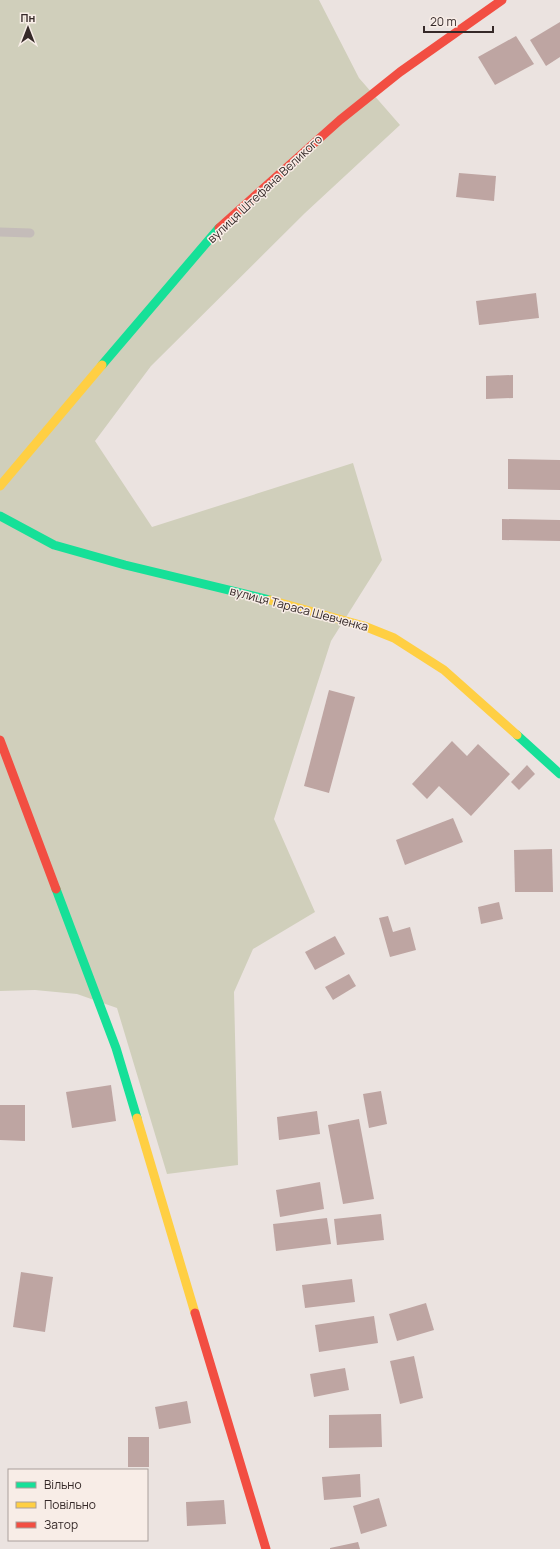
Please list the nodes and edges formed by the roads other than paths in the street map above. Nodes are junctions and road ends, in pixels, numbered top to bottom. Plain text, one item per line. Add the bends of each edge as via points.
1 (502, 0) edge
2 (0, 232) edge
3 (30, 233) dead end
4 (0, 486) edge
5 (0, 516) edge
6 (0, 740) edge
7 (560, 774) edge
8 (266, 1549) edge

1 - 4 street, вулиця Штефана Великого via 400,72 340,120 214,233
2 - 3 lane
5 - 7 street, вулиця Тараса Шевченка via 54,545 125,565 288,604 364,626 394,638 444,670
6 - 8 street via 116,1048

